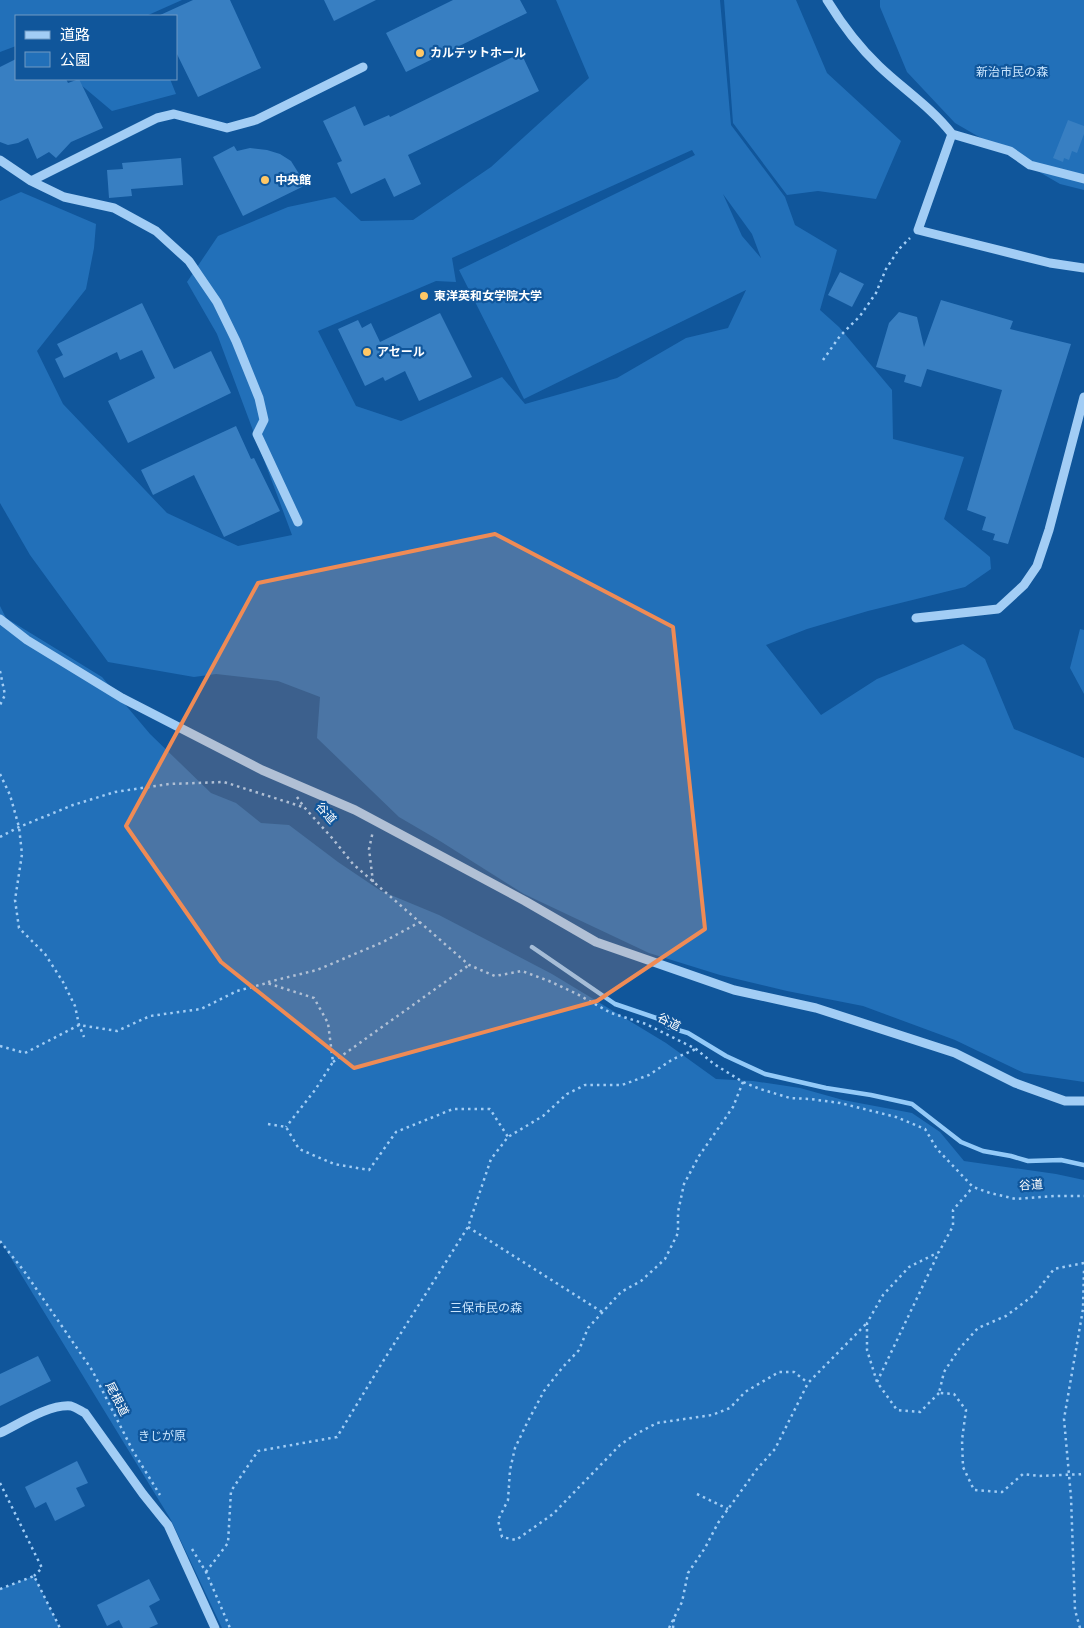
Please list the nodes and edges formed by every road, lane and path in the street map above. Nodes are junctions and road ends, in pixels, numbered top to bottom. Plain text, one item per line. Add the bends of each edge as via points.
1 (827, 0) edge
2 (363, 67) dead end
3 (952, 134) junction
4 (0, 160) edge
5 (1084, 180) edge
6 (30, 181) junction
7 (918, 230) junction
8 (1084, 268) edge
9 (823, 360) dead end
10 (1084, 397) edge
11 (298, 522) dead end
12 (0, 618) edge
13 (916, 618) dead end
14 (0, 671) edge
15 (0, 705) edge
16 (0, 774) edge
17 (286, 780) junction
18 (304, 807) junction
19 (376, 821) junction
20 (19, 827) junction
21 (0, 837) edge
22 (374, 883) junction
23 (420, 922) junction
24 (469, 964) junction
25 (267, 983) junction
26 (79, 1025) junction
27 (84, 1038) dead end
28 (0, 1046) edge
29 (696, 1049) junction
30 (332, 1062) junction
31 (743, 1082) junction
32 (1084, 1101) edge
33 (268, 1124) dead end
34 (286, 1127) junction
35 (508, 1137) junction
36 (973, 1187) junction
37 (1084, 1196) edge
38 (468, 1227) junction
39 (0, 1241) edge
40 (939, 1252) junction
41 (1084, 1263) edge
42 (1084, 1270) edge
43 (602, 1312) junction
44 (867, 1323) junction
45 (877, 1382) junction
46 (808, 1383) junction
47 (939, 1393) junction
48 (0, 1433) edge
49 (1069, 1474) junction
50 (1084, 1474) edge
51 (0, 1483) edge
52 (697, 1494) dead end
53 (162, 1500) dead end
54 (728, 1509) junction
55 (192, 1548) dead end
56 (206, 1572) junction
57 (34, 1576) junction
58 (0, 1589) edge
59 (674, 1618) junction
60 (60, 1628) edge
61 (215, 1628) edge
62 (230, 1628) edge
63 (668, 1628) edge
64 (673, 1628) edge
65 (1080, 1628) edge

1 - 3 street via 878,66 940,118
2 - 6 street via 256,120 227,128 174,114 158,118
3 - 5 street via 1010,151 1030,165
3 - 7 street
4 - 6 street
6 - 11 street via 64,196 114,208 156,231 189,261 216,302 236,341 259,398 264,420 256,434
7 - 8 street via 1050,263
7 - 9 path via 886,269 876,293 860,316
10 - 13 street via 1049,530 1037,566 1024,585 998,609
12 - 17 street, 谷道 via 27,640 122,698
14 - 15 path via 5,695
16 - 20 path
17 - 18 path, 谷道
17 - 19 street, 谷道
18 - 20 path via 224,782 169,784 115,792
18 - 22 path, 谷道 via 353,864
19 - 22 path via 369,849
19 - 32 street, 谷道 via 596,942 734,990 816,1008 955,1053 1015,1083 1065,1101
20 - 21 path
20 - 26 path via 22,854 15,900 19,928 45,954 63,982 75,1006
22 - 23 path, 谷道
23 - 24 path, 谷道
23 - 25 path via 317,970
24 - 29 path, 谷道 via 495,976 522,971
24 - 30 path
25 - 26 path via 237,990 201,1009 150,1016 117,1031
25 - 30 path via 314,998 328,1022
26 - 27 path
26 - 28 path via 25,1053
29 - 31 path, 谷道
29 - 35 path via 649,1075 622,1085 585,1085 567,1094 543,1116
30 - 34 path
31 - 36 path, 谷道 via 790,1098 840,1103 896,1117 925,1129 937,1149
31 - 43 path via 733,1107 684,1184 678,1212 678,1233 665,1259 641,1281 621,1292
33 - 34 path
34 - 35 path via 299,1149 334,1164 369,1170 396,1132 453,1109 490,1109
35 - 38 path via 491,1159
36 - 37 path, 谷道 via 990,1194 1016,1198
36 - 40 path via 954,1210 953,1226
38 - 43 path
38 - 56 path via 337,1437 258,1451 232,1491 228,1543
39 - 53 path, 尾根道 via 92,1370
40 - 44 path via 909,1267 883,1295
40 - 45 path
41 - 47 path via 1054,1269 1034,1295 1020,1306 978,1328 944,1372
42 - 49 path via 1083,1309 1064,1419
43 - 46 path via 588,1328 579,1350 544,1392 515,1448 508,1500 498,1520 502,1537 516,1540 553,1514 620,1445 657,1422 721,1412 730,1408 745,1392 779,1372 794,1372
44 - 45 path via 867,1350
44 - 46 path
45 - 47 path via 897,1410 920,1412
46 - 54 path via 775,1448
47 - 49 path via 954,1394 966,1410 963,1467 974,1490 1002,1492 1023,1474
48 - 61 street via 59,1407 72,1406 85,1413 168,1525
49 - 50 path
49 - 65 path via 1075,1610
51 - 57 path via 42,1568
52 - 54 path
54 - 59 path via 688,1573 682,1602
55 - 56 path
56 - 62 path
57 - 58 path
57 - 60 path
59 - 63 path
59 - 64 path

